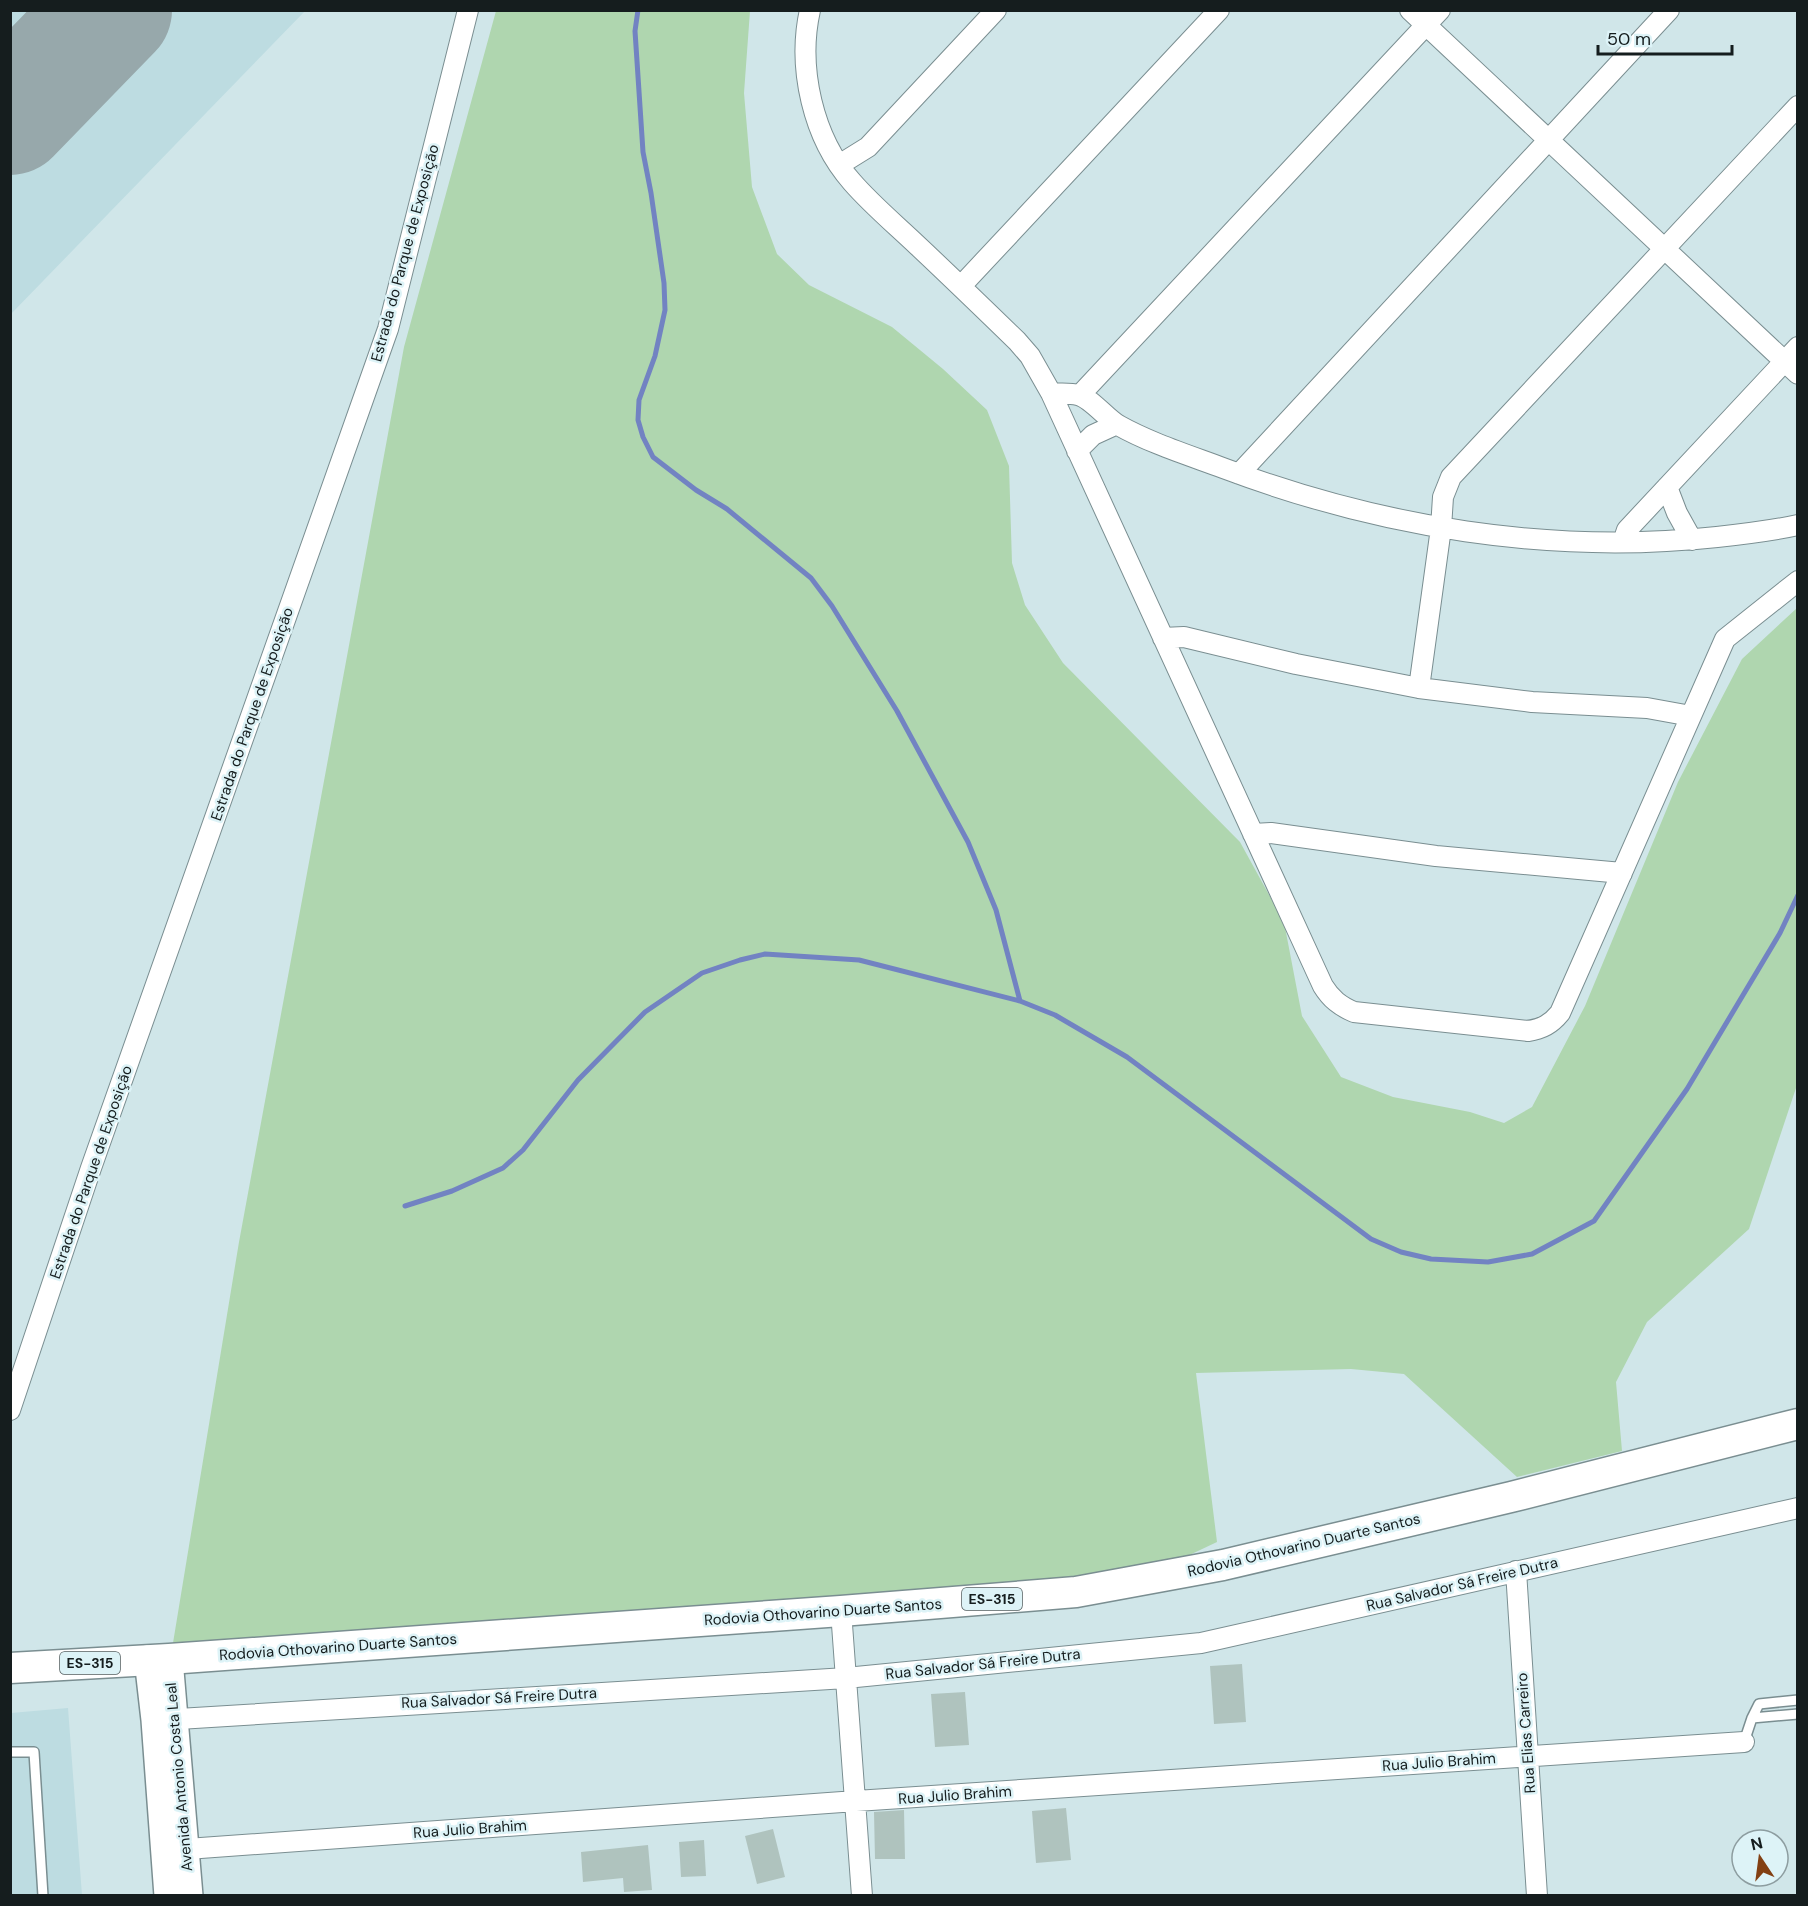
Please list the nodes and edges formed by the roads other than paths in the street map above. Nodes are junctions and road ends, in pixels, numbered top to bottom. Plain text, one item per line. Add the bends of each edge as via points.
1 (468, 10) edge
2 (810, 10) edge
3 (996, 10) edge
4 (1219, 10) edge
5 (1410, 10) edge
6 (1440, 10) edge
7 (1669, 10) edge
8 (1426, 26) junction
9 (1797, 106) edge
10 (1549, 140) junction
11 (839, 165) junction
12 (1665, 249) junction
13 (961, 286) junction
14 (1793, 361) edge
15 (1051, 393) junction
16 (1080, 395) junction
17 (1117, 424) junction
18 (1077, 451) junction
19 (1239, 474) junction
20 (1667, 487) junction
21 (1441, 528) junction
22 (1796, 529) edge
23 (1692, 540) junction
24 (1623, 542) junction
25 (1797, 581) edge
26 (1163, 638) junction
27 (1419, 688) junction
28 (1691, 716) junction
29 (1253, 834) junction
30 (1622, 873) junction
31 (10, 1410) edge
32 (1797, 1424) edge
33 (1797, 1508) edge
34 (1516, 1571) junction
35 (841, 1611) junction
36 (159, 1659) junction
37 (16, 1670) edge
38 (846, 1678) junction
39 (1797, 1700) edge
40 (1797, 1714) edge
41 (1752, 1718) junction
42 (164, 1719) junction
43 (1744, 1742) joint
44 (10, 1752) edge
45 (1528, 1756) junction
46 (856, 1801) junction
47 (175, 1850) junction
48 (43, 1896) edge
49 (168, 1896) edge
50 (189, 1896) edge
51 (862, 1896) edge
52 (1537, 1896) edge

1 - 31 street, Estrada do Parque de Exposição via 388,329 91,1168
2 - 11 street via 808,83 819,125
3 - 11 street via 868,147
4 - 13 street
5 - 8 street
6 - 8 street
7 - 10 street
8 - 10 street
8 - 16 street
9 - 12 street
10 - 12 street
10 - 19 street
11 - 13 street via 852,183
12 - 14 street
12 - 21 street via 1452,477 1443,497
13 - 15 street via 1017,340
14 - 20 street
15 - 16 street
15 - 18 street
16 - 17 street
17 - 18 street via 1093,435
17 - 19 street
18 - 26 street
19 - 21 street via 1339,505
20 - 23 street
20 - 24 street via 1627,530
21 - 24 street via 1541,540
21 - 27 street
22 - 23 street
23 - 24 street
25 - 28 street via 1725,639
26 - 27 street via 1184,637
26 - 29 street
27 - 28 street via 1532,702 1647,708
28 - 30 street
29 - 30 street
29 - 30 street via 1323,986 1336,1002 1354,1012 1528,1032 1547,1026 1560,1013
32 - 35 main road, Rodovia Othovarino Duarte Santos / ES-315 via 1223,1565 1076,1592
33 - 34 street, Rua Salvador Sá Freire Dutra
34 - 38 street, Rua Salvador Sá Freire Dutra via 1202,1643
34 - 45 street, Rua Elias Carreiro
35 - 36 main road, Rodovia Othovarino Duarte Santos / ES-315
35 - 38 street
36 - 37 main road, Rodovia Othovarino Duarte Santos / ES-315
36 - 42 street, Avenida Antonio Costa Leal
38 - 42 street, Rua Salvador Sá Freire Dutra
38 - 46 street
39 - 41 lane via 1759,1704
40 - 41 lane
41 - 43 lane
42 - 47 street, Avenida Antonio Costa Leal
43 - 45 street, Rua Julio Brahim
44 - 48 lane via 34,1752
45 - 46 street, Rua Julio Brahim
45 - 52 street, Rua Elias Carreiro
46 - 47 street, Rua Julio Brahim
46 - 51 street
47 - 49 street, Avenida Antonio Costa Leal
47 - 50 street, Avenida Antonio Costa Leal

